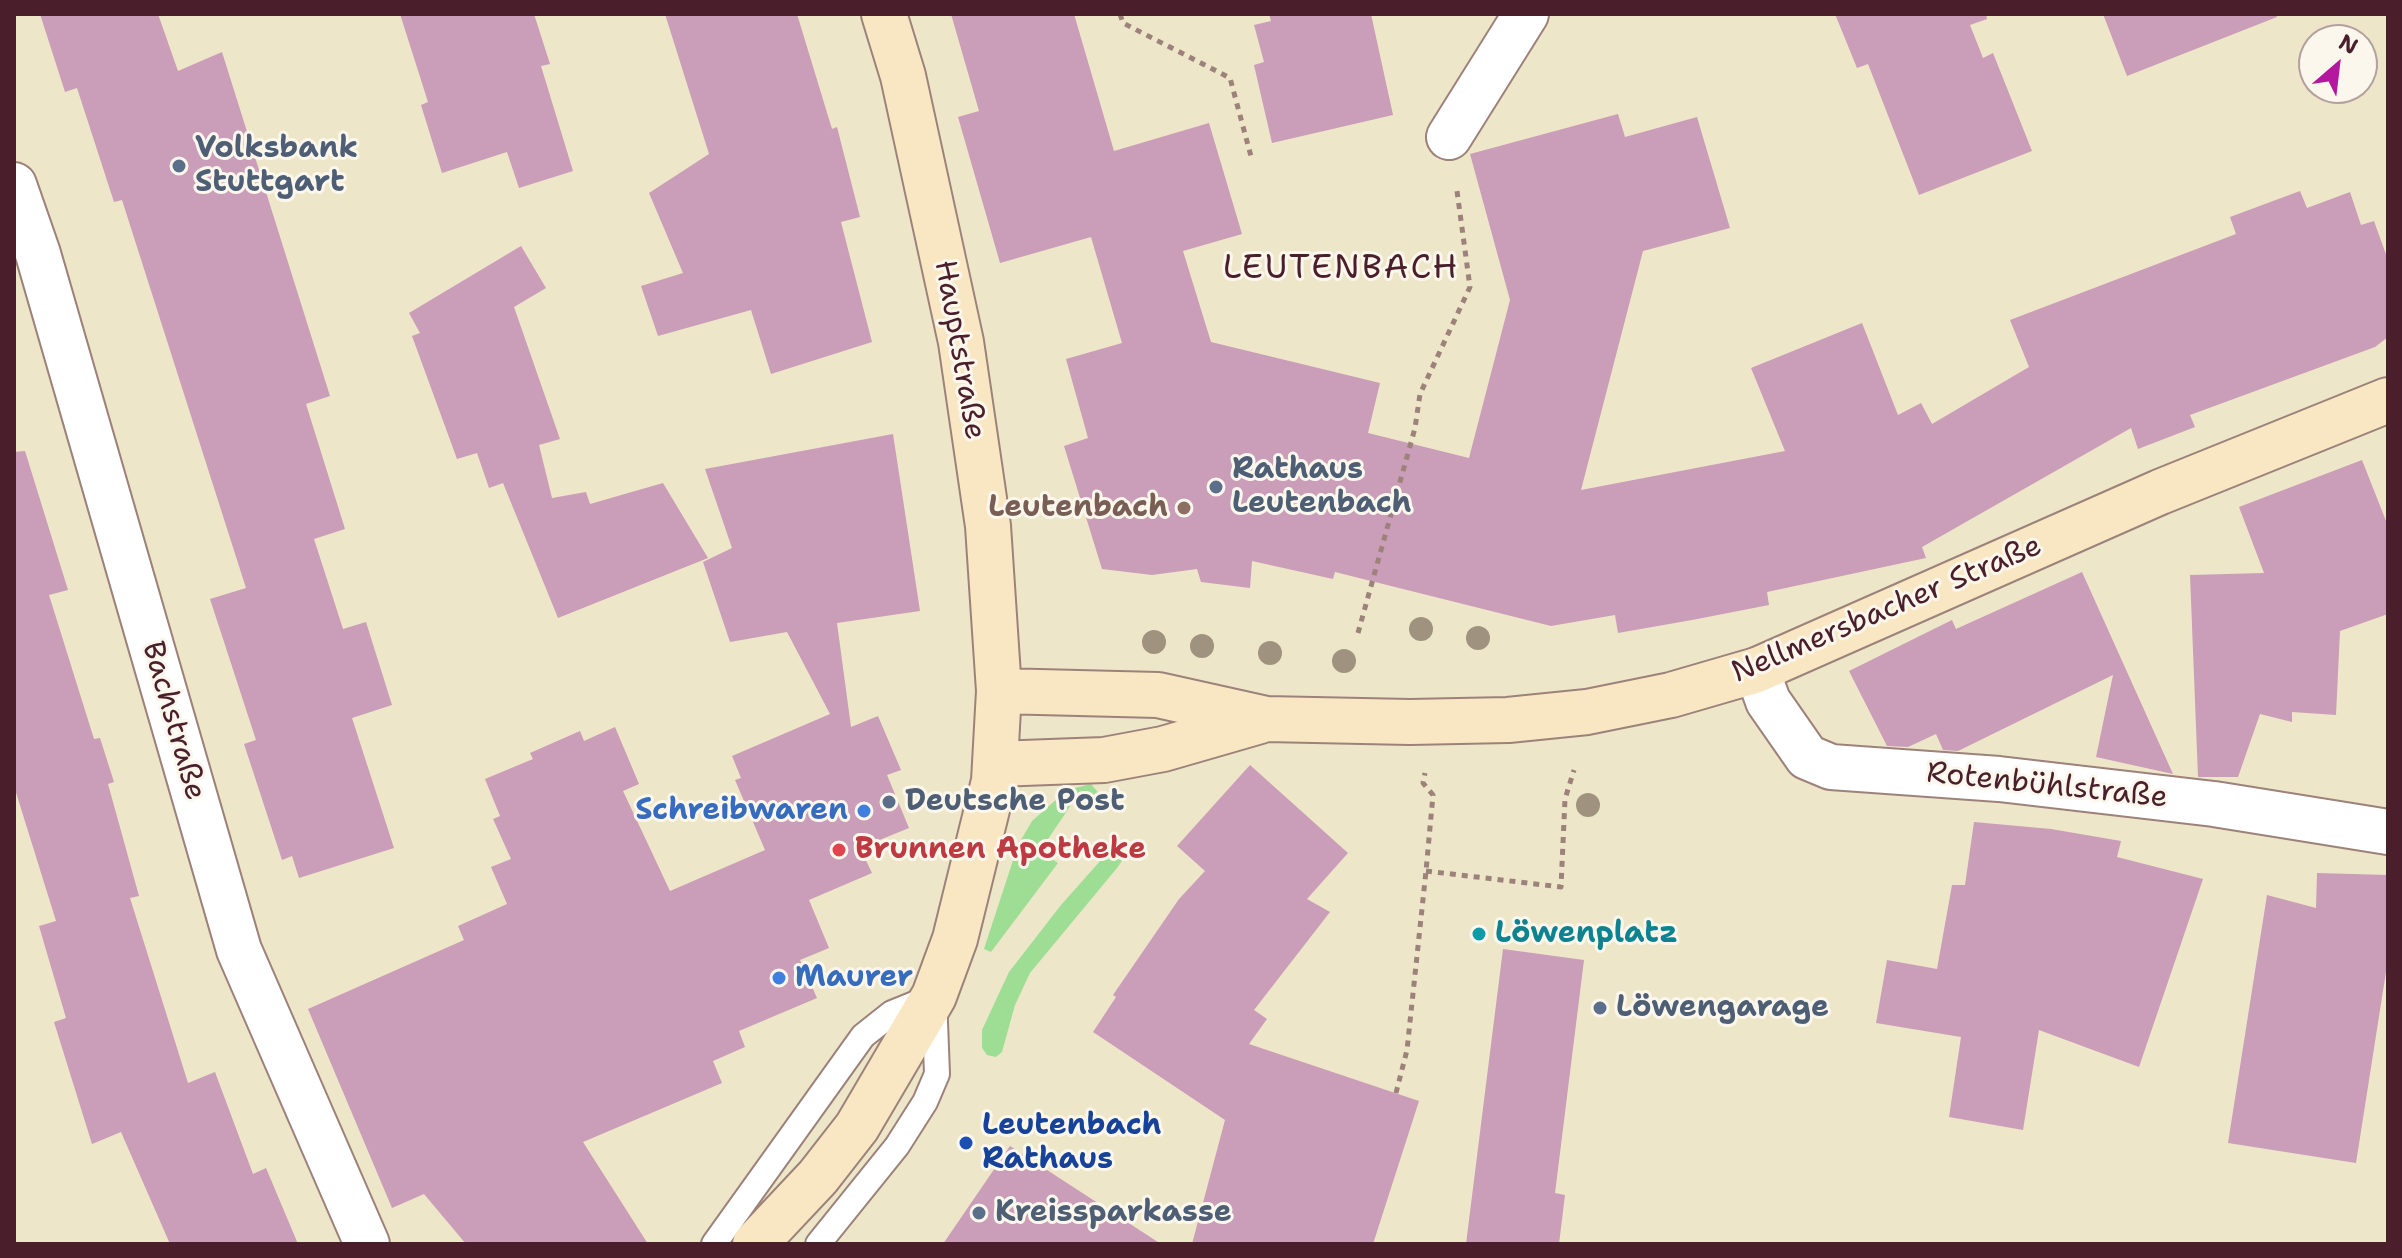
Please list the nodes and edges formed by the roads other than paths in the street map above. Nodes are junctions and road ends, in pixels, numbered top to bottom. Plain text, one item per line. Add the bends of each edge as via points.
1 (884, 14) edge
2 (1526, 14) edge
3 (1449, 137) road end
4 (14, 185) edge
5 (2388, 400) edge
6 (1757, 670) junction
7 (999, 691) junction
8 (1266, 719) junction
9 (996, 764) junction
10 (2388, 832) edge
11 (934, 996) junction
12 (367, 1244) edge
13 (714, 1244) edge
14 (755, 1244) edge
15 (818, 1244) edge

1 - 7 street, Hauptstraße via 903,76 961,342 988,526
2 - 3 street
4 - 12 street, Bachstraße via 239,950
5 - 6 street, Nellmersbacher Straße via 2160,492
6 - 8 street, Nellmersbacher Straße via 1671,695 1571,714 1410,722
6 - 10 street, Rotenbühlstraße via 1768,701 1807,757 1831,767 1999,779 2214,804
7 - 8 street, Nellmersbacher Straße via 1158,695
7 - 9 street, Hauptstraße
8 - 9 street, Nellmersbacher Straße via 1104,760
9 - 11 street, Hauptstraße via 981,842
11 - 13 lane via 892,1013 863,1036
11 - 14 street, Hauptstraße via 857,1127
11 - 15 lane via 937,1074 925,1102 890,1156

